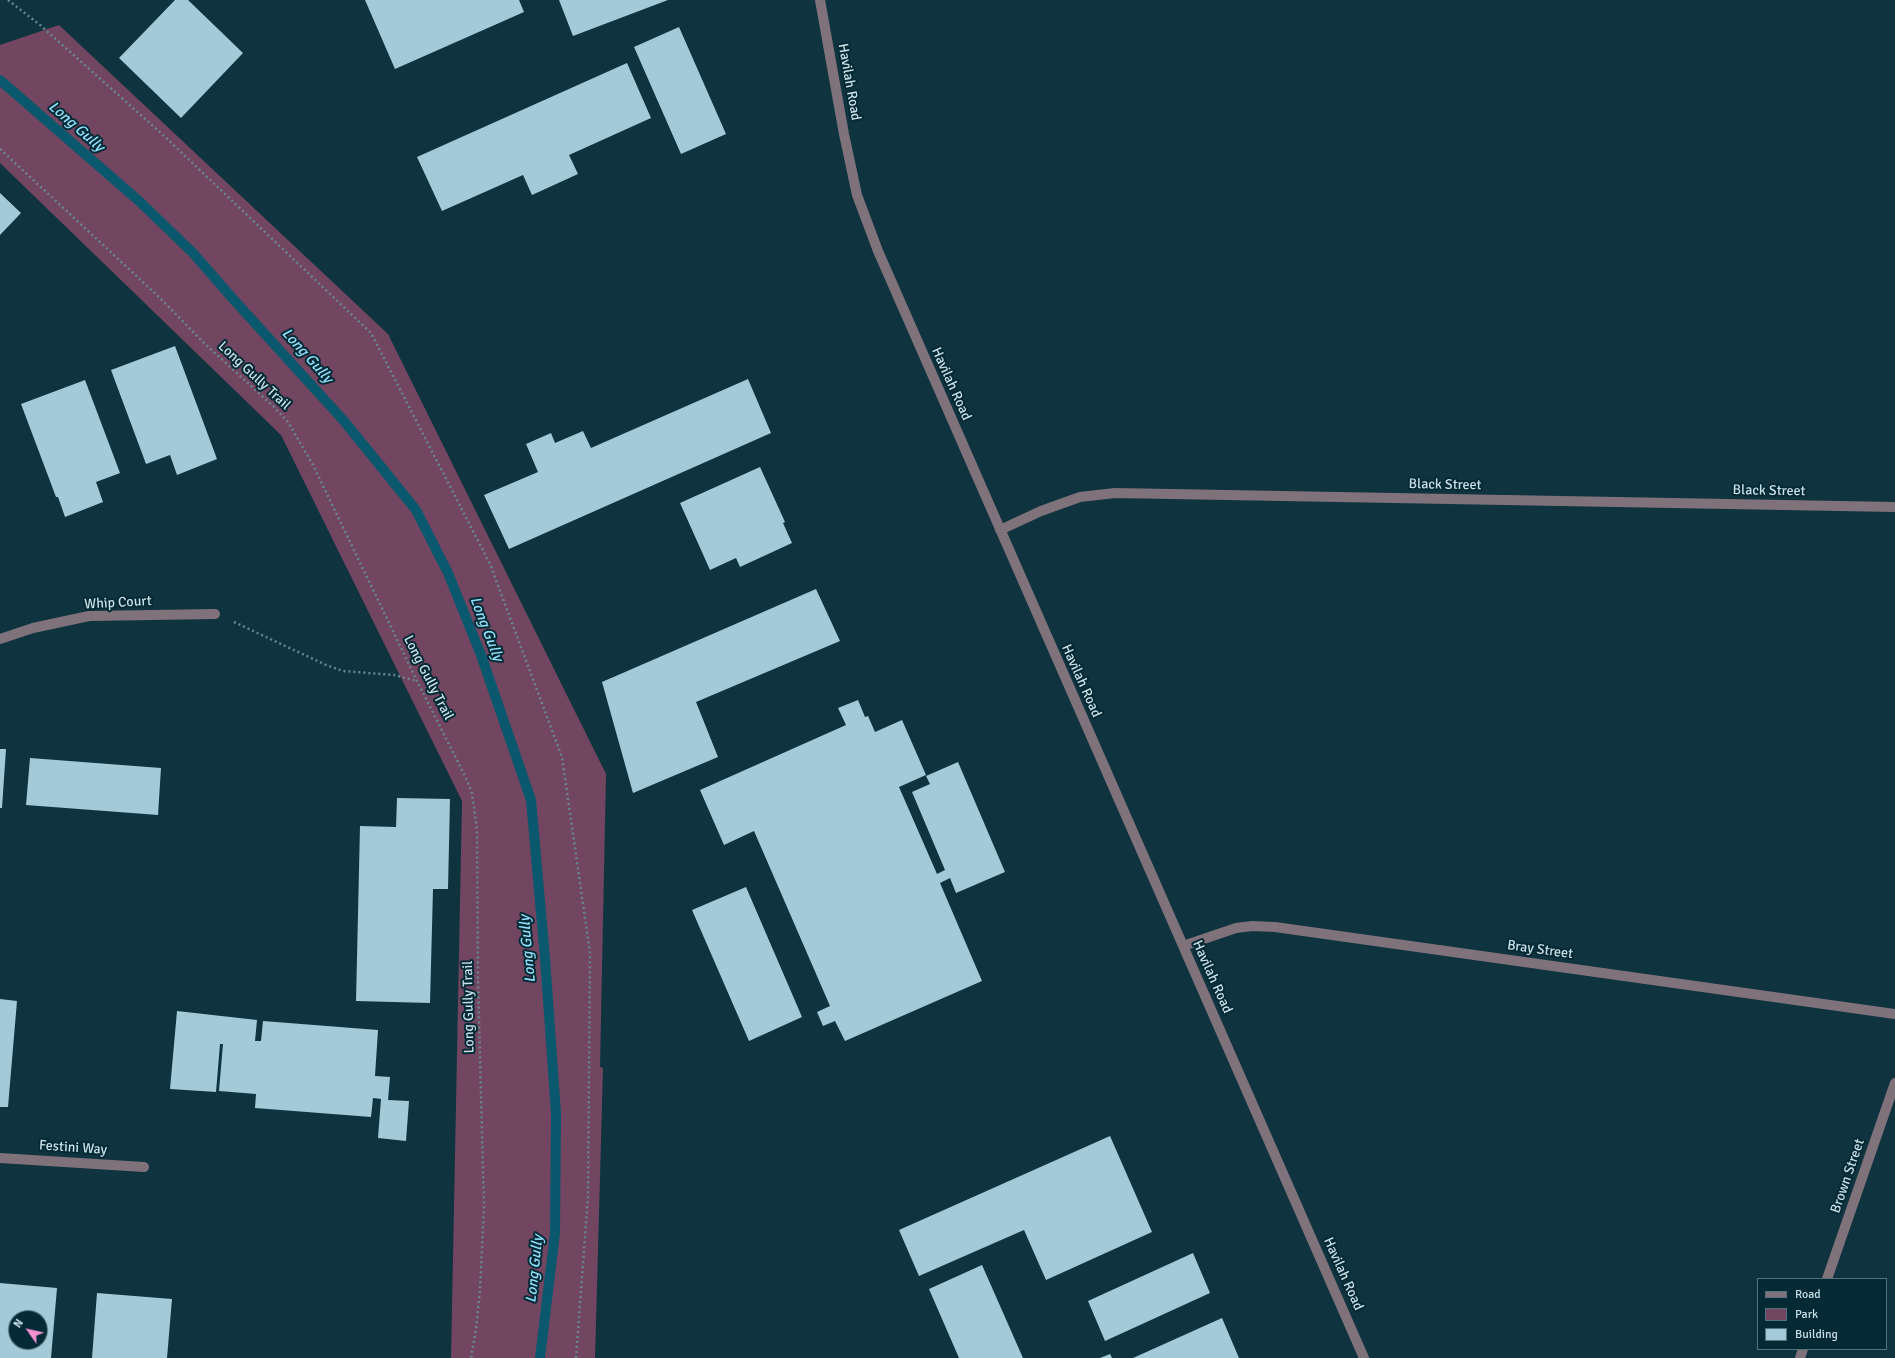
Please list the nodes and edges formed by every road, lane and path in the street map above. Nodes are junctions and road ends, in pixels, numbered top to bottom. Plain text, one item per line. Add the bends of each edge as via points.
1 (8, 0) edge
2 (820, 0) edge
3 (0, 149) edge
4 (1895, 507) edge
5 (1000, 530) junction
6 (215, 614) joint
7 (0, 639) edge
8 (417, 681) junction
9 (1183, 946) junction
10 (1895, 1014) edge
11 (1895, 1083) edge
12 (0, 1158) edge
13 (144, 1167) dead end
14 (1827, 1278) edge
15 (470, 1358) edge
16 (576, 1358) edge
17 (1364, 1358) edge

1 - 16 path via 40,25 162,134 371,333 490,564 562,757 590,953 588,1196
2 - 5 street, Havilah Road via 857,196 878,251
3 - 8 path, Long Gully Trail via 288,422 313,465
4 - 5 street, Black Street via 1115,493 1080,497 1041,510
5 - 9 street, Havilah Road
6 - 7 street, Whip Court via 89,616 33,628
6 - 8 path via 344,671 394,675
8 - 15 path, Long Gully Trail via 465,776 472,794 477,830 484,1207 480,1290
9 - 10 street, Bray Street via 1236,928 1275,927
9 - 17 street, Havilah Road
11 - 14 street, Brown Street
12 - 13 street, Festini Way

